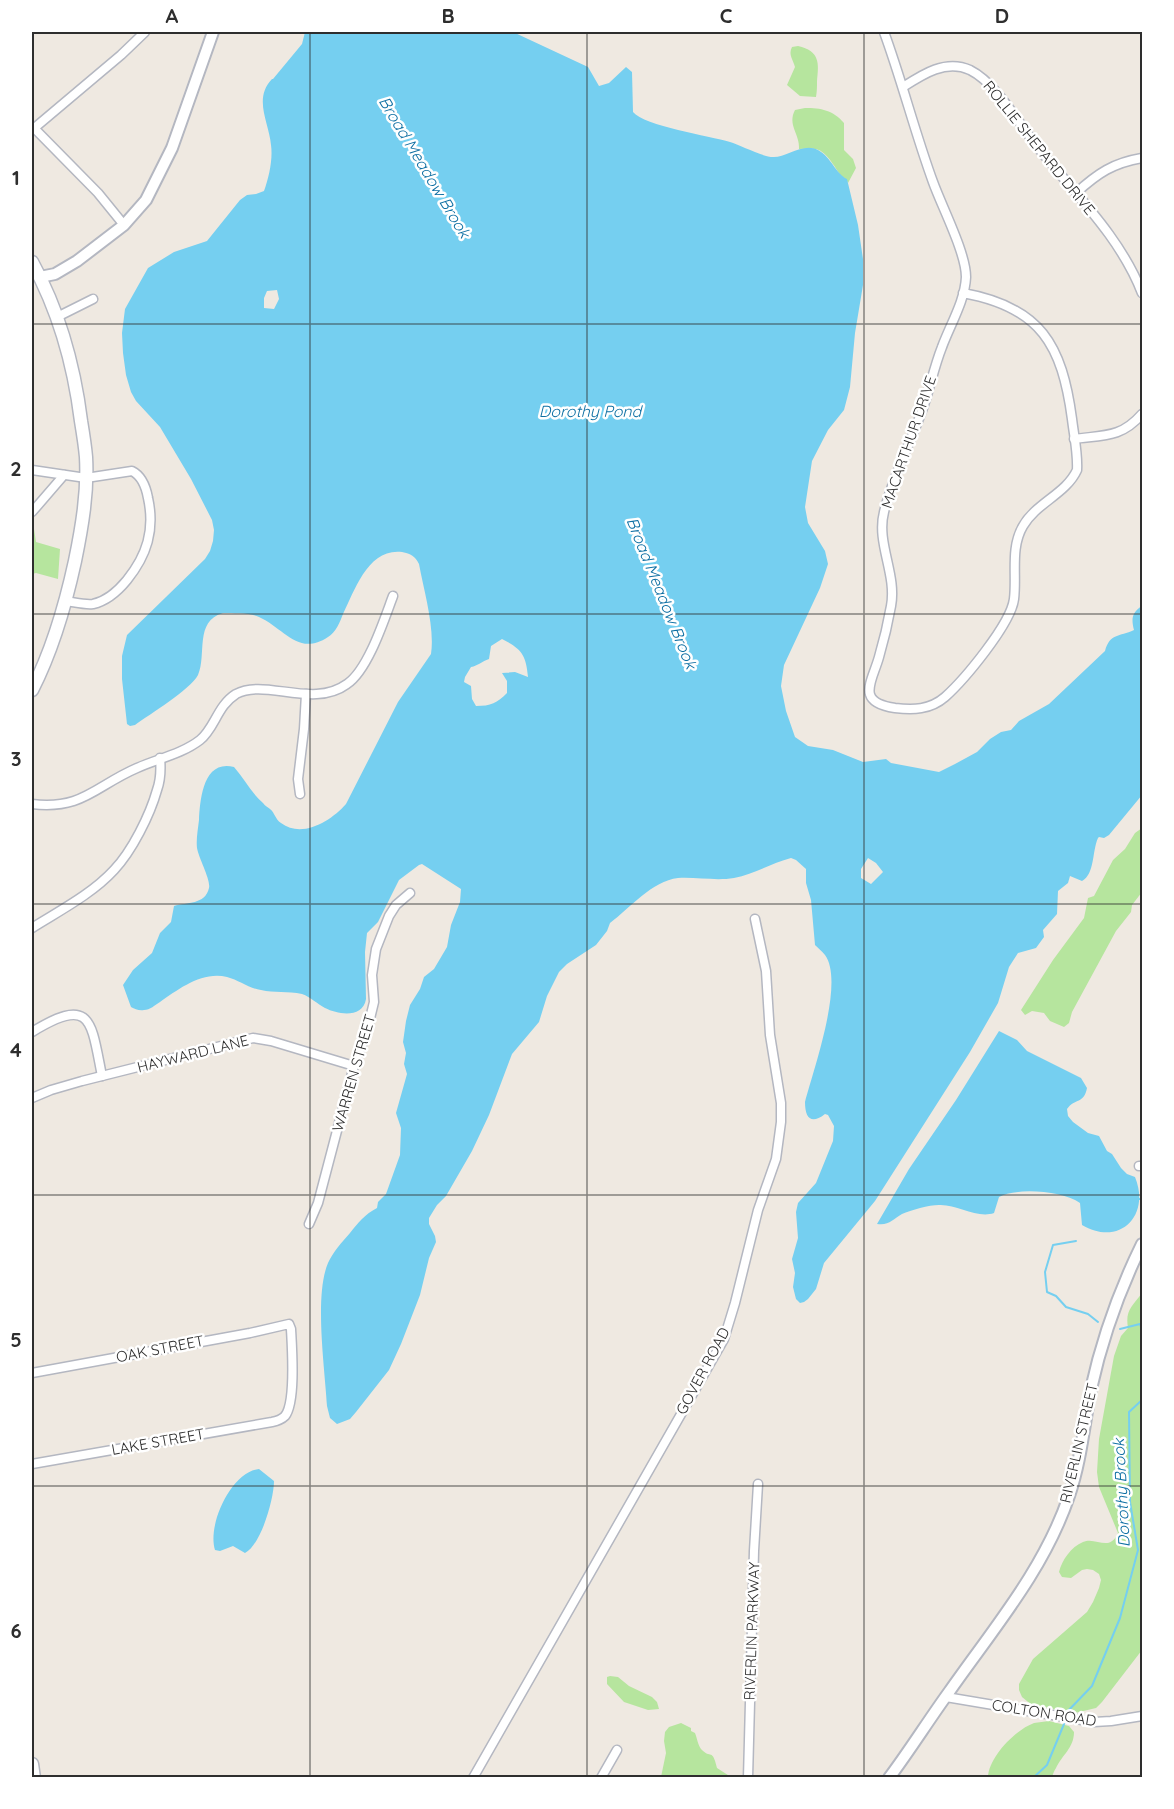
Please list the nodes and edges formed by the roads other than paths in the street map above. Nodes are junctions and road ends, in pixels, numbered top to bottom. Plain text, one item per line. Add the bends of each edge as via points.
1 (145, 32) edge
2 (213, 32) edge
3 (884, 32) edge
4 (903, 87) junction
5 (33, 129) edge
6 (1143, 158) edge
7 (1076, 192) junction
8 (124, 225) junction
9 (32, 262) edge
10 (36, 279) edge
11 (963, 293) junction
12 (1143, 293) edge
13 (93, 299) dead end
14 (57, 317) junction
15 (1143, 414) edge
16 (1074, 439) junction
17 (32, 470) edge
18 (64, 475) junction
19 (86, 478) junction
20 (32, 512) edge
21 (393, 596) dead end
22 (65, 601) junction
23 (32, 690) edge
24 (306, 694) junction
25 (160, 758) junction
26 (300, 794) dead end
27 (32, 804) edge
28 (410, 893) dead end
29 (755, 920) dead end
30 (32, 928) edge
31 (32, 1032) edge
32 (354, 1066) junction
33 (102, 1076) junction
34 (32, 1098) edge
35 (309, 1224) dead end
36 (1143, 1244) edge
37 (32, 1373) edge
38 (283, 1418) joint
39 (32, 1464) edge
40 (758, 1484) dead end
41 (946, 1697) junction
42 (1143, 1716) edge
43 (617, 1750) dead end
44 (32, 1764) edge
45 (34, 1778) edge
46 (473, 1778) edge
47 (601, 1778) edge
48 (748, 1778) edge
49 (888, 1778) edge

1 - 5 street
2 - 8 street via 172,148 146,200
3 - 4 street, MACARTHUR DRIVE
4 - 7 street, ROLLIE SHEPARD DRIVE via 934,69 949,66 970,70 997,94
4 - 11 street, MACARTHUR DRIVE via 960,250 965,271
5 - 8 street via 98,192
6 - 7 street via 1111,166
7 - 12 street, ROLLIE SHEPARD DRIVE via 1117,246
8 - 10 street via 77,261 55,274
9 - 10 main road
10 - 14 main road via 45,287
11 - 16 street via 1012,307 1047,338 1061,368
11 - 16 street, MACARTHUR DRIVE via 884,512 883,540 893,589 885,636 869,686 875,701 899,708 930,706 968,672 1011,610 1017,539 1023,525 1076,474
13 - 14 street
14 - 19 main road via 69,352 79,404
15 - 16 street via 1122,432
17 - 18 street
18 - 19 street
18 - 20 street
19 - 22 main road via 81,530
19 - 22 street via 132,471 140,478 151,515 149,534 139,564 110,596 93,604
21 - 24 street via 356,676 332,692
22 - 23 main road via 50,652
24 - 25 street via 242,692 226,702 198,741
24 - 26 street
25 - 27 street via 82,799 63,804
25 - 30 street via 158,789 120,863 101,882
28 - 32 street, WARREN STREET via 396,905 376,949 372,975 374,1002
29 - 46 street, GOVER ROAD via 766,971 781,1122 776,1159 758,1210 730,1321 724,1339
31 - 33 street via 63,1016 84,1017 94,1037
32 - 33 street, HAYWARD LANE via 252,1038
32 - 35 street, WARREN STREET
33 - 34 street, HAYWARD LANE
36 - 41 street, RIVERLIN STREET via 1112,1313 1091,1390 1076,1471 1061,1518 1005,1617
37 - 38 street, OAK STREET via 289,1324 292,1384
38 - 39 street, LAKE STREET
40 - 48 street, RIVERLIN PARKWAY
41 - 42 street, COLTON ROAD via 1094,1722
41 - 49 street, RIVERLIN STREET
43 - 47 street
44 - 45 main road

